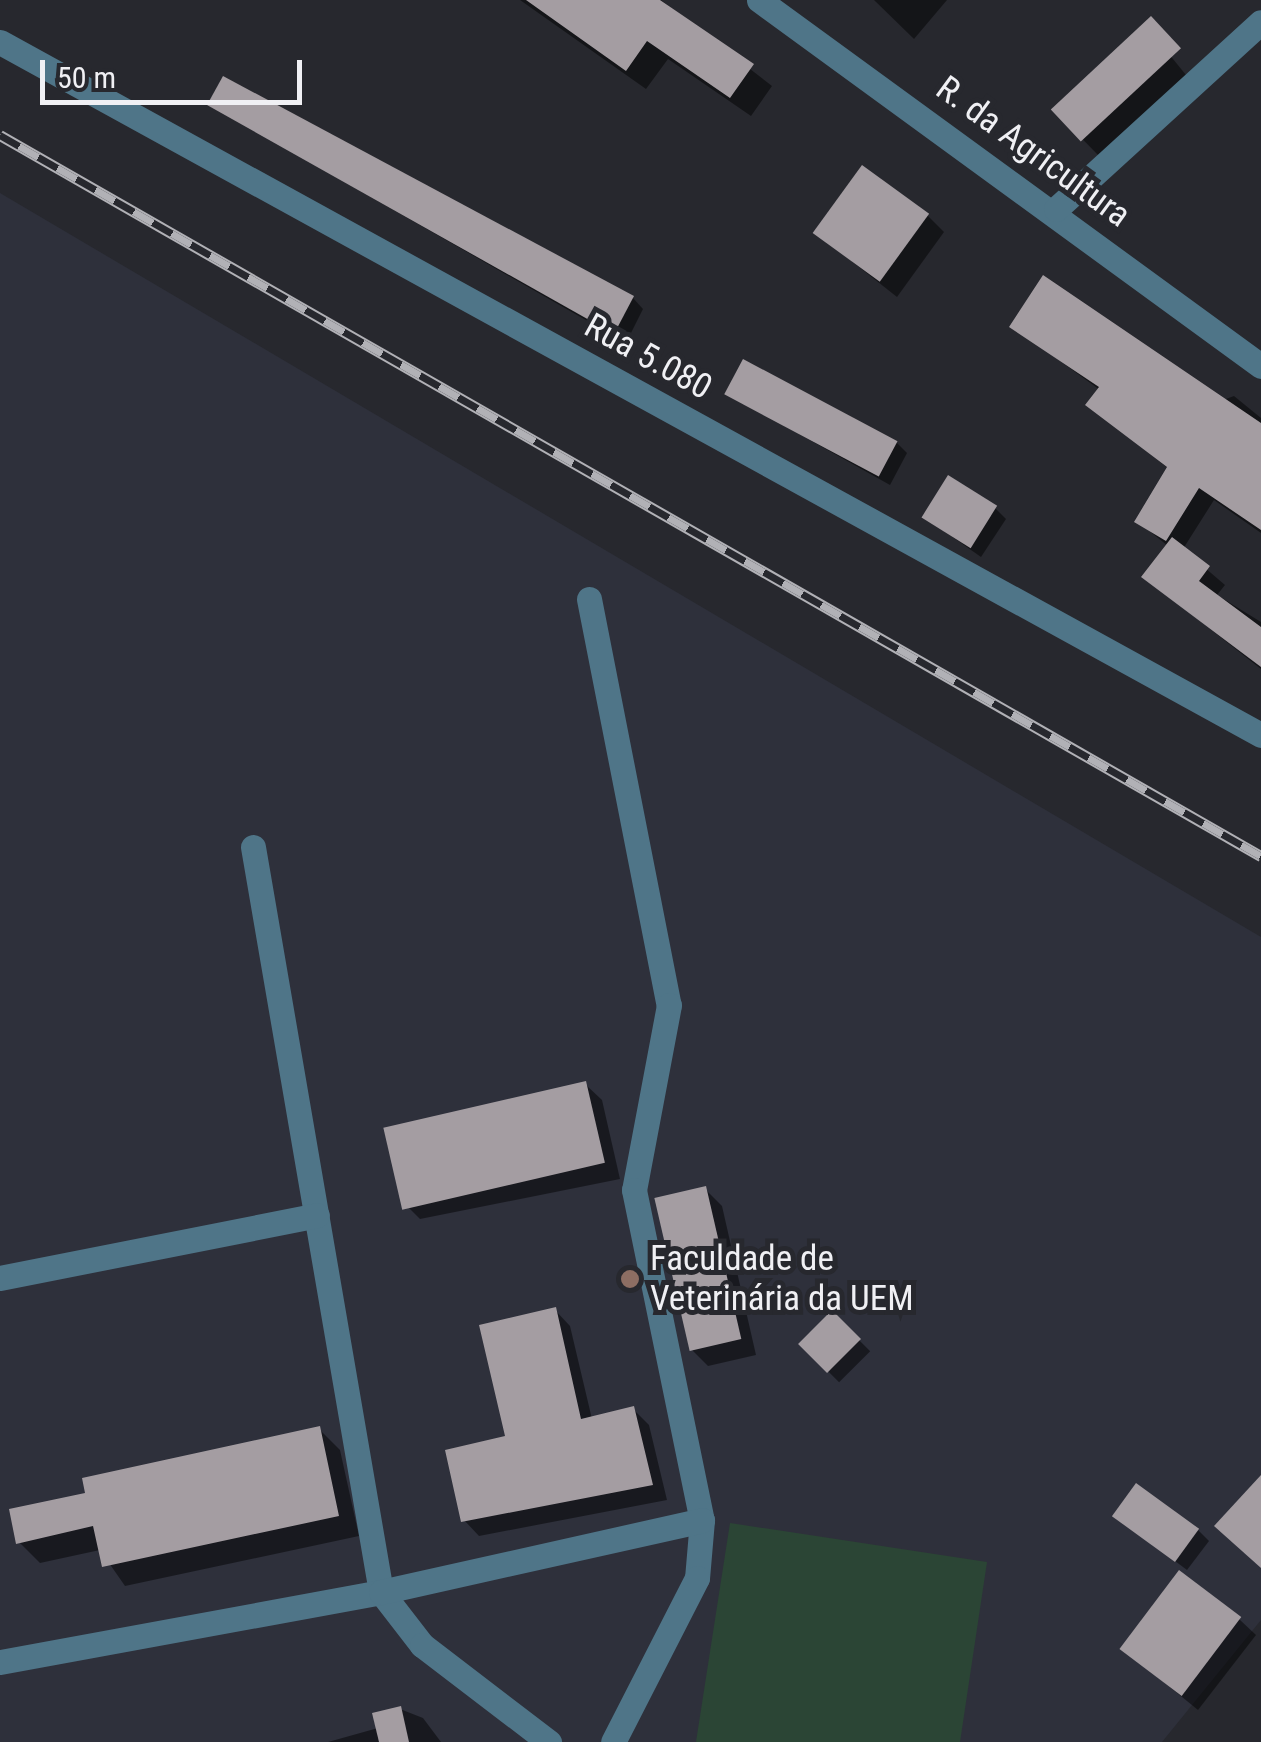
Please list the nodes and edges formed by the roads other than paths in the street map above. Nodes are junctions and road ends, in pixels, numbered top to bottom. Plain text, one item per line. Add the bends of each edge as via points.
1 (759, 0) edge
2 (1261, 22) edge
3 (0, 42) edge
4 (1056, 209) junction
5 (1261, 366) edge
6 (589, 599) dead end
7 (1261, 735) edge
8 (253, 846) dead end
9 (317, 1215) junction
10 (0, 1278) edge
11 (702, 1520) junction
12 (381, 1592) junction
13 (0, 1662) edge
14 (549, 1742) edge
15 (613, 1742) edge

1 - 4 street, R. da Agricultura
2 - 4 street
3 - 7 street, Rua 5.080
4 - 5 street, R. da Agricultura
6 - 11 street via 669,1004 634,1190
8 - 9 street
9 - 10 street
9 - 12 street
11 - 12 street
11 - 15 street via 697,1578
12 - 13 street
12 - 14 street via 422,1646

